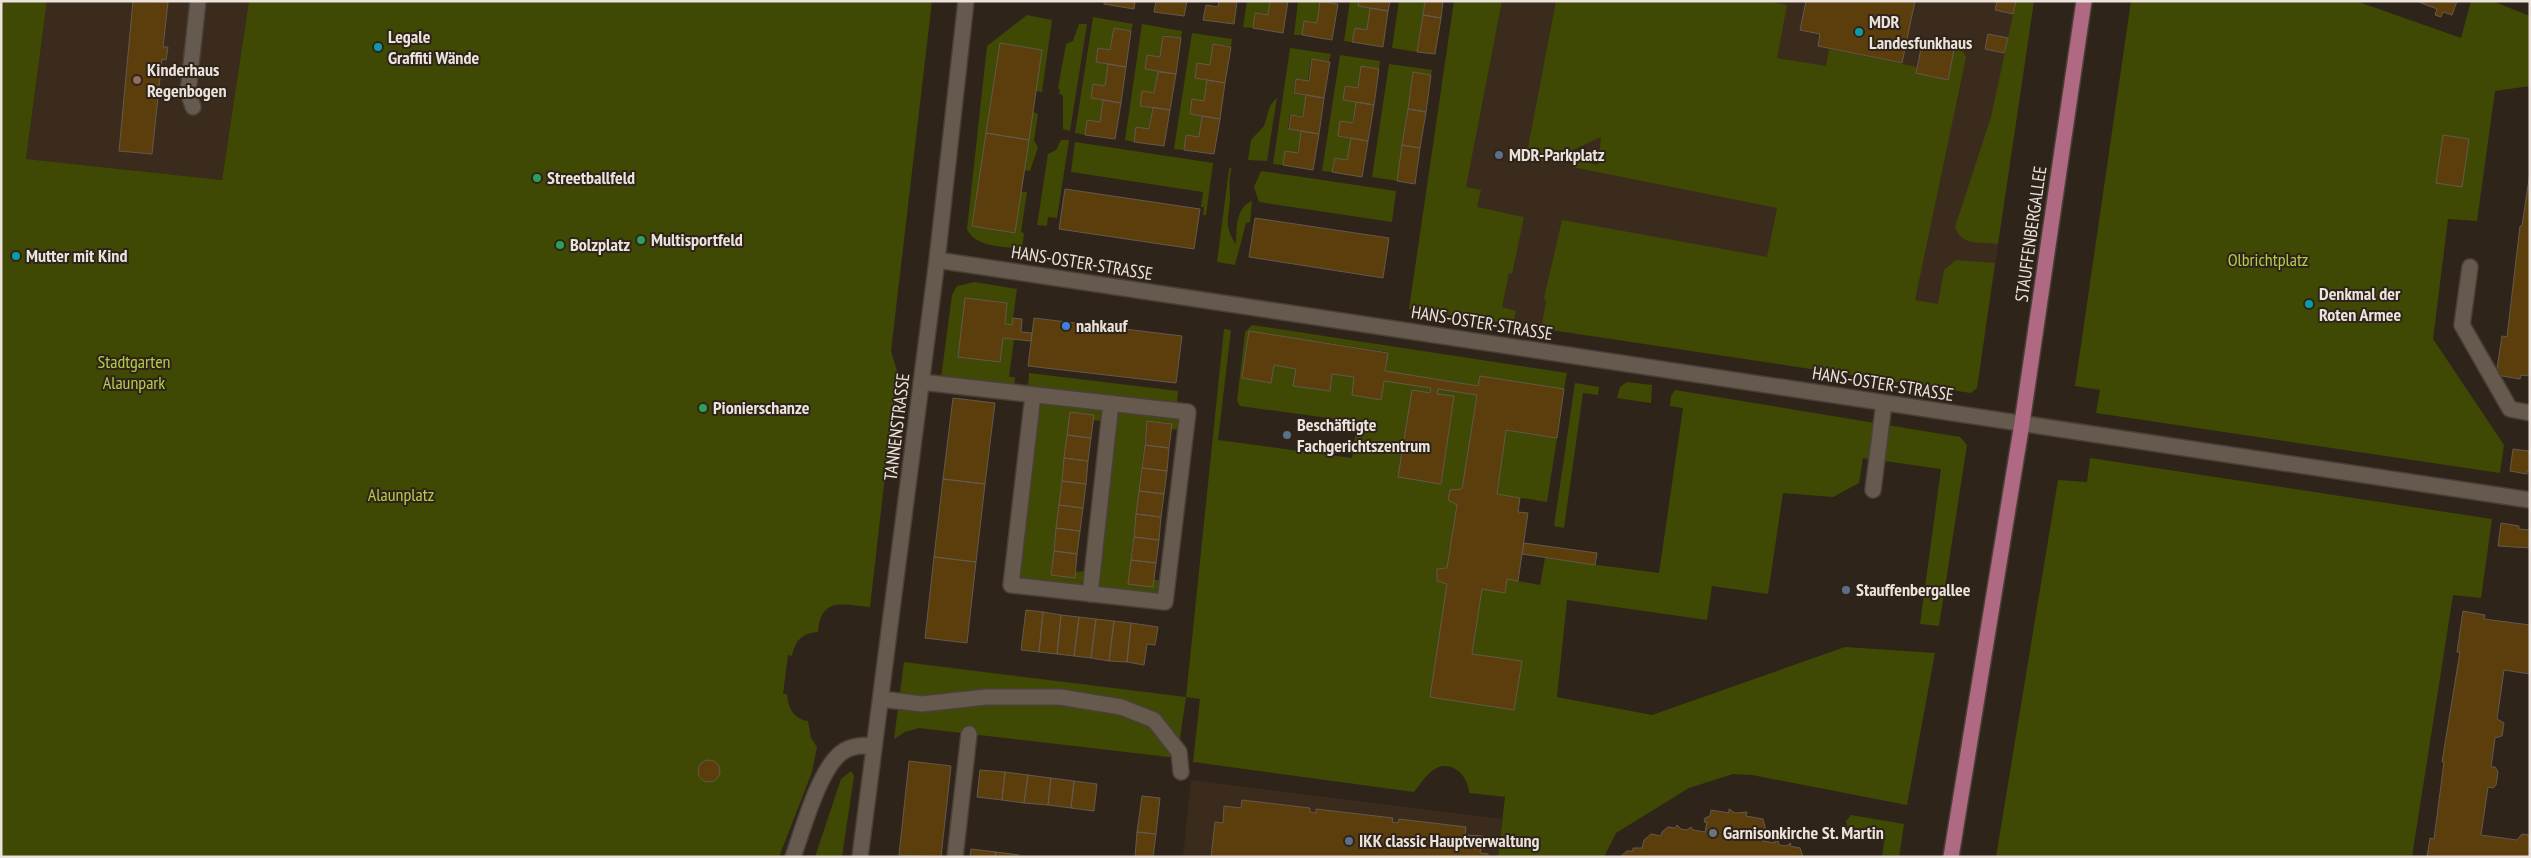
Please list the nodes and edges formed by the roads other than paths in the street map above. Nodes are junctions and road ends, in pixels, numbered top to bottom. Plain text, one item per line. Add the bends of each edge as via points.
1 (198, 1) edge
2 (966, 1) edge
3 (2084, 1) edge
4 (192, 107) dead end
5 (937, 260) junction
6 (2470, 267) dead end
7 (921, 382) junction
8 (1033, 395) junction
9 (1111, 403) junction
10 (1884, 403) junction
11 (2530, 413) edge
12 (2022, 423) junction
13 (1873, 490) dead end
14 (2530, 500) edge
15 (1090, 594) junction
16 (881, 699) junction
17 (969, 734) dead end
18 (874, 746) junction
19 (1181, 772) dead end
20 (793, 857) edge
21 (860, 857) edge
22 (955, 857) edge
23 (1952, 857) edge

1 - 4 street via 188,92
2 - 5 street, TANNENSTRASSE
3 - 12 main road, STAUFFENBERGALLEE
5 - 7 street, TANNENSTRASSE
5 - 10 street, HANS-OSTER-STRASSE
6 - 11 street via 2462,325 2510,409
7 - 8 street
7 - 16 street, TANNENSTRASSE
8 - 9 street
8 - 15 street via 1012,585
9 - 15 street
9 - 15 street via 1188,412 1165,602
10 - 12 street, HANS-OSTER-STRASSE
10 - 13 street
12 - 14 street
12 - 23 main road, STAUFFENBERGALLEE
16 - 18 street, TANNENSTRASSE
16 - 19 street via 922,704 986,697 1060,697 1121,707 1154,720 1179,752
17 - 22 street
18 - 20 street via 861,745 842,752 830,764
18 - 21 street, TANNENSTRASSE

